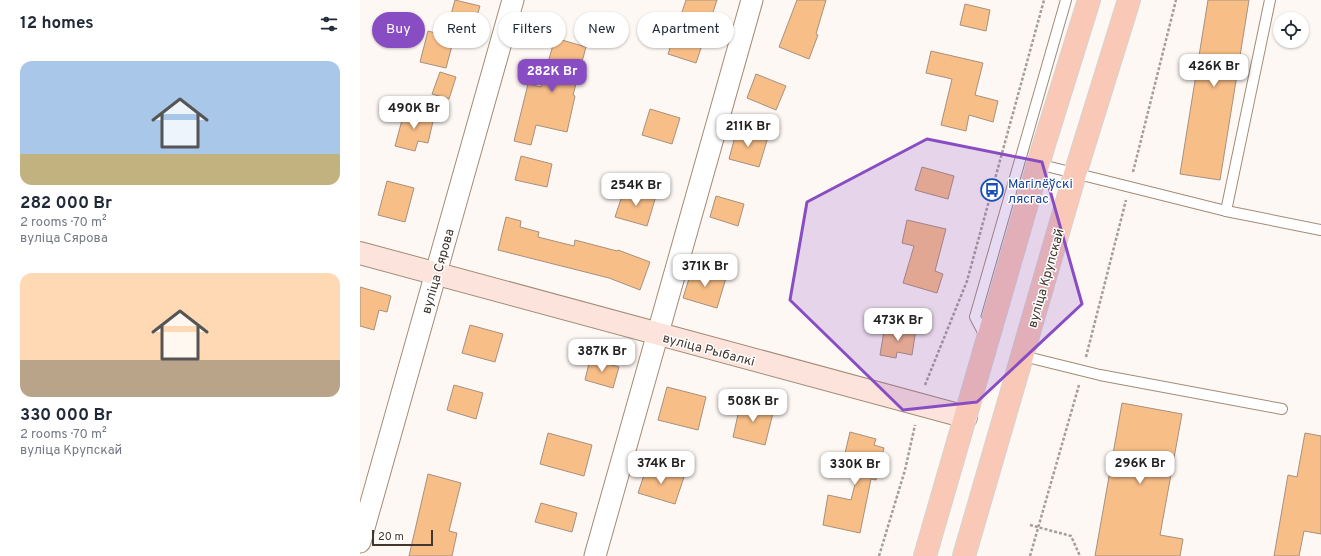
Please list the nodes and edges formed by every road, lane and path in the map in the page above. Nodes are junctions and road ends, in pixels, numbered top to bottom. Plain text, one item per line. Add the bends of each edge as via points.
1 (513, 0) edge
2 (752, 0) edge
3 (1044, 0) edge
4 (1066, 0) edge
5 (1089, 0) edge
6 (1129, 0) edge
7 (1176, 0) edge
8 (1270, 0) edge
9 (1038, 164) junction
10 (1075, 174) junction
11 (1129, 188) junction
12 (1226, 210) junction
13 (1321, 230) edge
14 (360, 253) edge
15 (436, 274) junction
16 (658, 335) junction
17 (987, 340) junction
18 (1023, 356) junction
19 (1083, 370) junction
20 (920, 405) junction
21 (1282, 409) dead end
22 (966, 417) junction
23 (1030, 525) dead end
24 (1038, 527) junction
25 (360, 542) edge
26 (595, 556) edge
27 (879, 556) edge
28 (925, 556) edge
29 (964, 556) edge
30 (1030, 556) edge
31 (1080, 556) edge

1 - 15 street, вуліца Сярова
2 - 16 street
3 - 20 path via 967,281 924,388
4 - 17 lane via 975,317
5 - 9 main road
6 - 10 main road, вуліца Крупскай
7 - 11 path
8 - 12 lane
9 - 10 lane
9 - 17 main road
10 - 11 lane
10 - 18 main road, вуліца Крупскай
11 - 12 lane
11 - 19 path
12 - 13 lane
14 - 15 street, вуліца Рыбалкі
15 - 16 street, вуліца Рыбалкі
15 - 25 street, вуліца Сярова
16 - 20 street, вуліца Рыбалкі
16 - 26 street
17 - 22 main road
18 - 19 lane
18 - 29 main road, вуліца Крупскай
19 - 21 lane
19 - 24 path
20 - 22 street, вуліца Рыбалкі
20 - 27 path via 905,470
22 - 28 main road
23 - 24 path
24 - 30 path
24 - 31 path via 1071,536

